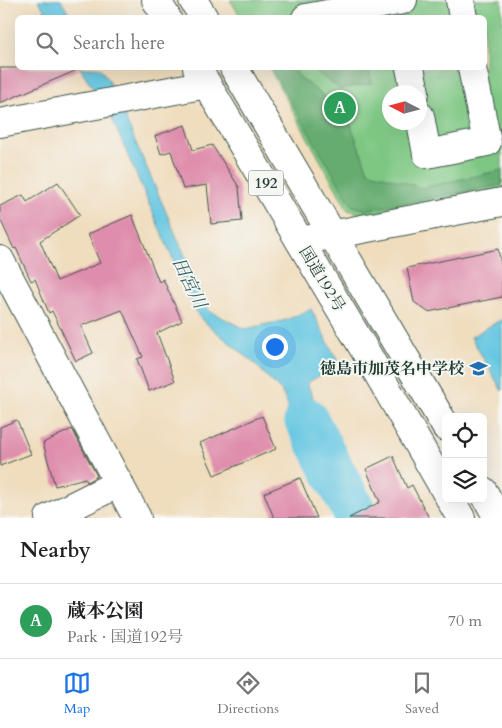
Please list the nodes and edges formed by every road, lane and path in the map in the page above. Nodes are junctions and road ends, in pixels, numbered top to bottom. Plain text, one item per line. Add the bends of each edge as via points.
1 (156, 0) edge
2 (193, 0) edge
3 (293, 0) edge
4 (460, 0) edge
5 (401, 6) edge
6 (165, 15) edge
7 (202, 15) edge
8 (296, 15) edge
9 (330, 15) edge
10 (462, 15) edge
11 (235, 70) edge
12 (410, 70) edge
13 (472, 70) edge
14 (202, 76) edge
15 (414, 85) edge
16 (0, 123) edge
17 (423, 130) edge
18 (502, 202) edge
19 (333, 235) junction
20 (300, 241) junction
21 (0, 260) edge
22 (442, 420) edge
23 (119, 482) junction
24 (442, 485) edge
25 (487, 498) edge
26 (452, 503) edge
27 (49, 518) edge
28 (137, 518) edge
29 (461, 518) edge
30 (498, 518) edge

1 - 6 main road
2 - 7 main road
3 - 8 main road
4 - 10 main road
5 - 9 main road
11 - 19 main road, 国道192号 / 192
12 - 15 main road
13 - 17 main road via 487,142 427,154
14 - 16 main road via 130,99
14 - 20 main road, 国道192号 / 192
18 - 19 main road
19 - 20 main road
19 - 22 main road, 国道192号 / 192
20 - 24 main road, 国道192号 / 192
21 - 23 main road
23 - 27 main road
23 - 28 main road
25 - 30 main road
26 - 29 main road

